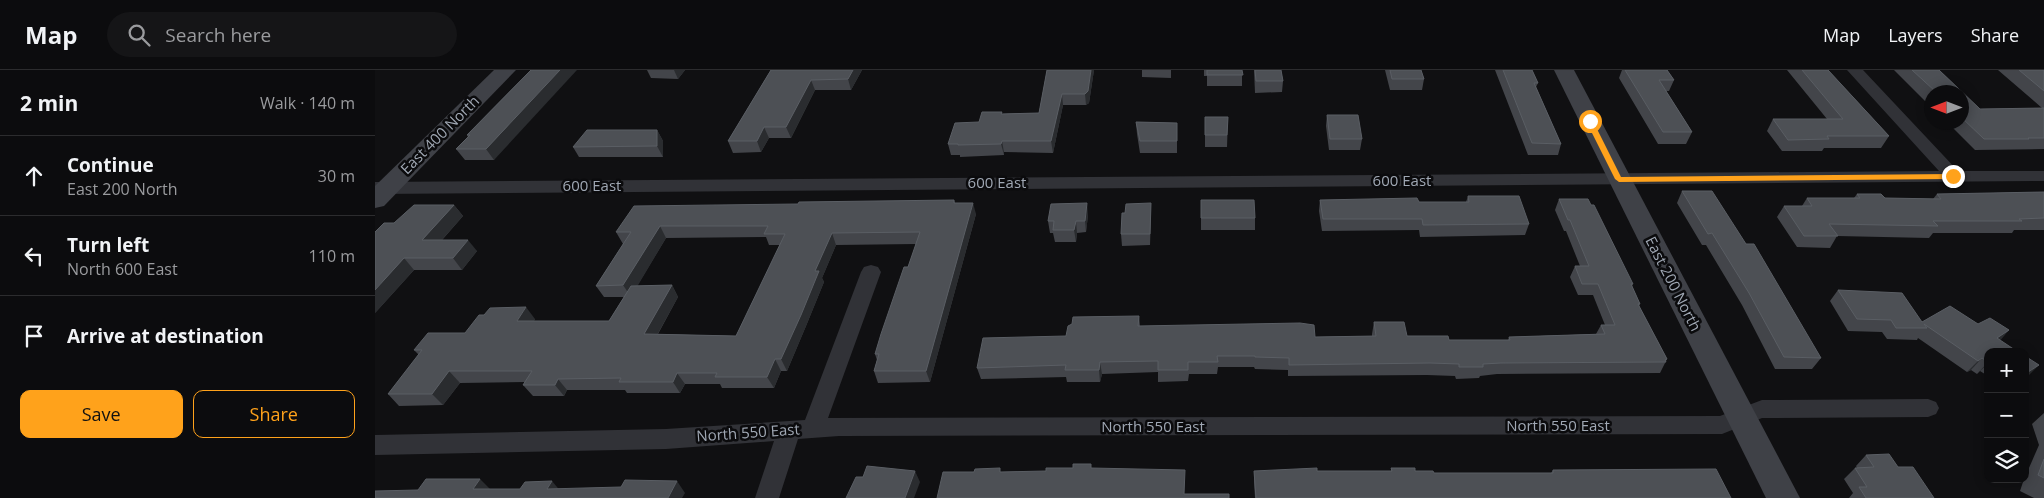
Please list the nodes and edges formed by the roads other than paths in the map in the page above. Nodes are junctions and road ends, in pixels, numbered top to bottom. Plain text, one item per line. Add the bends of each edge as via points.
1 (506, 70) edge
2 (1564, 70) edge
3 (1855, 70) edge
4 (1953, 176) junction
5 (2044, 176) edge
6 (1619, 179) junction
7 (379, 192) edge
8 (871, 272) dead end
9 (1927, 408) dead end
10 (1741, 416) junction
11 (801, 429) junction
12 (375, 445) edge
13 (767, 498) edge
14 (1783, 498) edge

1 - 7 street, East 400 North
2 - 6 street, East 200 North
3 - 4 street
4 - 5 street, 600 East
4 - 6 street, 600 East
6 - 7 street, 600 East
6 - 10 street, East 200 North
8 - 11 street
9 - 10 street, North 550 East via 1762,409
10 - 11 street, North 550 East via 1722,425
10 - 14 street, East 200 North
11 - 12 street, North 550 East via 658,439
11 - 13 street

